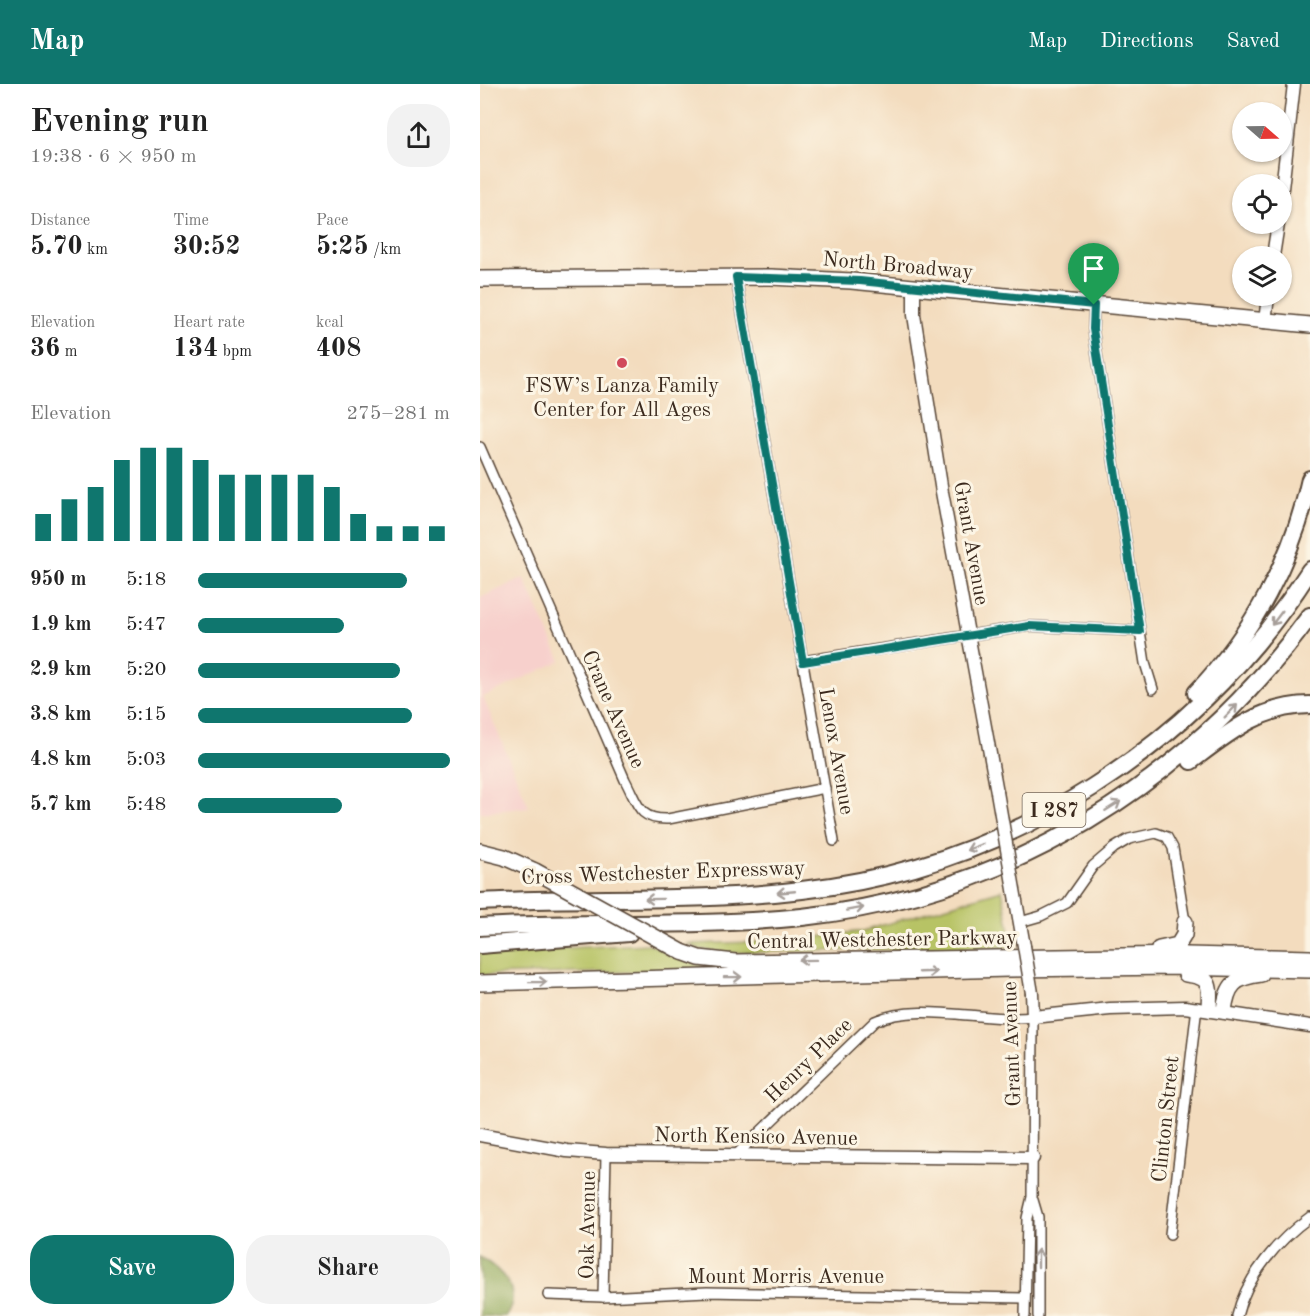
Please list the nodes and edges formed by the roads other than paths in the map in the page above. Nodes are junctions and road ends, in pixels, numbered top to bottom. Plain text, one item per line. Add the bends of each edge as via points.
1 (1294, 84) edge
2 (1284, 174) edge
3 (736, 277) junction
4 (480, 279) edge
5 (914, 287) junction
6 (1094, 305) junction
7 (1267, 306) edge
8 (1265, 322) junction
9 (1310, 325) edge
10 (480, 447) edge
11 (1310, 479) edge
12 (1310, 570) edge
13 (1310, 616) edge
14 (1140, 631) junction
15 (968, 634) junction
16 (803, 662) junction
17 (1153, 690) dead end
18 (1310, 705) edge
19 (1172, 764) junction
20 (1114, 773) junction
21 (825, 788) junction
22 (834, 841) dead end
23 (480, 851) edge
24 (480, 902) edge
25 (713, 922) junction
26 (1020, 922) junction
27 (1185, 922) junction
28 (480, 927) edge
29 (480, 945) edge
30 (1310, 950) edge
31 (1237, 956) junction
32 (1288, 957) junction
33 (1310, 958) edge
34 (1099, 962) junction
35 (1275, 968) junction
36 (1310, 970) edge
37 (480, 983) edge
38 (1210, 1009) junction
39 (1033, 1017) junction
40 (1310, 1026) edge
41 (480, 1135) edge
42 (606, 1154) junction
43 (736, 1155) junction
44 (1033, 1158) junction
45 (1032, 1197) junction
46 (1310, 1217) edge
47 (1170, 1234) dead end
48 (548, 1295) dead end
49 (603, 1297) junction
50 (1024, 1298) junction
51 (1025, 1316) edge
52 (1038, 1316) edge
53 (1237, 1316) edge

1 - 2 street
3 - 4 main road, North Broadway
3 - 5 main road, North Broadway
3 - 16 street, Lenox Avenue
5 - 6 main road, North Broadway
5 - 15 street, Grant Avenue via 918,339
6 - 8 main road, North Broadway
6 - 14 street via 1093,329
7 - 8 street
8 - 9 main road, North Broadway
10 - 21 street, Crane Avenue via 625,780 644,814 653,819 668,819
11 - 20 highway via 1296,529 1277,575 1241,637 1202,687
12 -> 20 highway, Cross Westchester Expressway / I 287 via 1268,630 1221,683 1170,731
19 -> 13 highway, I 287 via 1254,687
14 - 15 street via 1029,626
14 - 17 street
15 - 16 street
15 - 26 street, Grant Avenue, bridge
16 - 21 street, Lenox Avenue
18 - 19 highway via 1261,714 1191,761
25 -> 19 highway, I 287 via 841,911 949,884 1050,843
20 -> 24 highway, Cross Westchester Expressway / I 287 via 1053,811 990,841 873,879 736,896
21 - 22 street, Lenox Avenue
34 -> 23 main road, Central Westchester Parkway, bridge via 735,962 699,958 535,871
25 - 28 highway, I 287
25 - 29 highway via 612,935
26 - 27 street via 1067,903 1093,866 1113,848 1129,839 1156,833 1167,837 1173,848
26 - 39 street, Grant Avenue, bridge
27 - 31 main road via 1197,946 1222,949
27 - 34 main road via 1183,939 1175,947
30 - 32 main road
31 - 32 main road, Central Westchester Parkway
31 - 34 main road, Central Westchester Parkway
32 - 33 main road, Central Westchester Parkway
34 - 35 main road, Central Westchester Parkway
37 -> 34 main road, Central Westchester Parkway
34 - 38 main road via 1199,975 1208,981
35 - 36 main road, Central Westchester Parkway
35 - 38 main road via 1245,976 1231,985
38 - 39 street via 1150,1006
38 - 40 street
38 - 47 street, Clinton Street
39 - 43 street, Henry Place via 954,1012 881,1018
39 - 44 street, Grant Avenue
41 - 42 street, North Kensico Avenue
42 - 43 street, North Kensico Avenue
42 - 49 street, Oak Avenue
43 - 44 street, North Kensico Avenue
44 - 45 street, Grant Avenue
45 - 50 street, Grant Avenue via 1027,1218
52 -> 45 street, Grant Avenue via 1038,1217
46 - 53 street via 1270,1254 1253,1279
48 - 49 street, Mount Morris Avenue
49 - 50 street, Mount Morris Avenue via 707,1292
50 - 51 street, Grant Avenue

